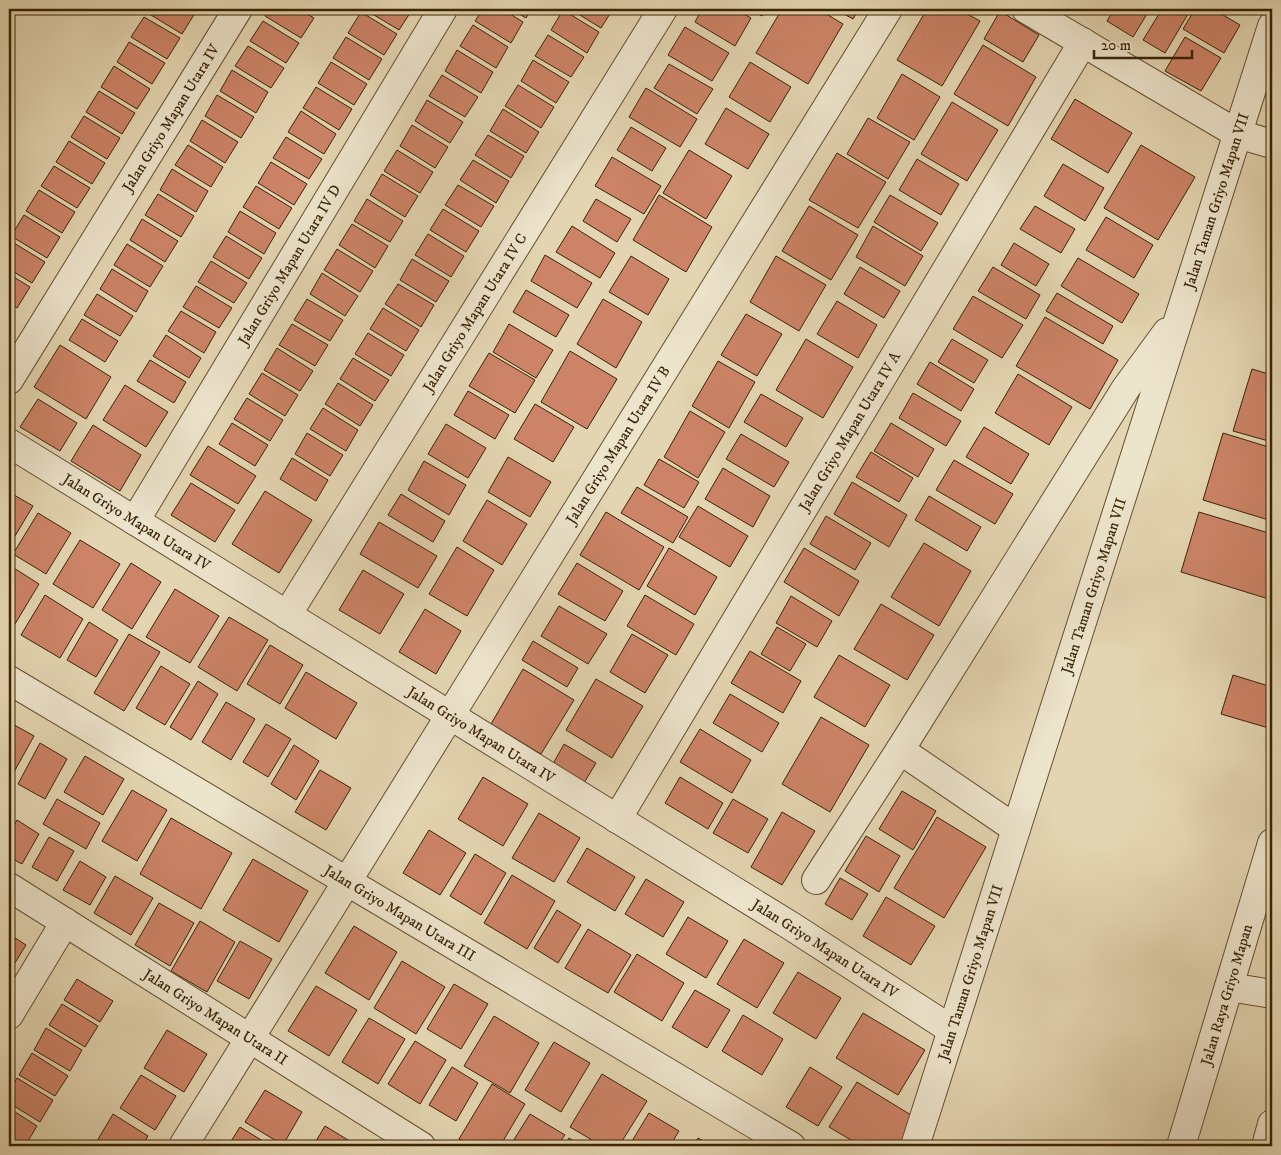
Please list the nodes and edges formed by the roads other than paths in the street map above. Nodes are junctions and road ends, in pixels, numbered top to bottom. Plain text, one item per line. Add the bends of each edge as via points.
1 (238, 9) edge
2 (443, 9) edge
3 (663, 9) edge
4 (888, 9) edge
5 (1026, 9) edge
6 (1272, 26) edge
7 (1083, 42) junction
8 (1238, 134) junction
9 (1272, 144) edge
10 (1181, 312) junction
11 (9, 380) edge
12 (9, 443) edge
13 (135, 521) junction
14 (287, 615) junction
15 (9, 680) edge
16 (451, 716) junction
17 (900, 750) junction
18 (617, 819) junction
19 (1016, 829) junction
20 (1272, 843) edge
21 (816, 880) dead end
22 (348, 882) junction
23 (9, 887) edge
24 (65, 922) junction
25 (1229, 987) junction
26 (1272, 994) edge
27 (9, 1015) edge
28 (952, 1030) junction
29 (250, 1039) junction
30 (1272, 1124) edge
31 (183, 1146) edge
32 (421, 1146) edge
33 (792, 1146) edge
34 (915, 1146) edge
35 (1181, 1146) edge
36 (1266, 1146) edge

1 - 11 street, Jalan Griyo Mapan Utara IV
2 - 13 street, Jalan Griyo Mapan Utara IV D
3 - 14 street, Jalan Griyo Mapan Utara IV C
4 - 16 street, Jalan Griyo Mapan Utara IV B
5 - 7 street
6 - 8 street, Jalan Taman Griyo Mapan VII
7 - 8 street
7 - 18 street, Jalan Griyo Mapan Utara IV A
8 - 9 street
8 - 10 street, Jalan Taman Griyo Mapan VII
10 - 17 street via 1126,388
10 - 19 street, Jalan Taman Griyo Mapan VII
12 - 13 street, Jalan Griyo Mapan Utara IV
13 - 14 street, Jalan Griyo Mapan Utara IV
14 - 16 street, Jalan Griyo Mapan Utara IV
15 - 22 street, Jalan Griyo Mapan Utara III
16 - 18 street, Jalan Griyo Mapan Utara IV
16 - 22 street, Jalan Griyo Mapan Utara IV B
17 - 19 street
17 - 21 street
18 - 28 street, Jalan Griyo Mapan Utara IV
19 - 28 street, Jalan Taman Griyo Mapan VII
20 - 25 street, Jalan Raya Griyo Mapan
22 - 29 street, Jalan Griyo Mapan Utara IV B
22 - 33 street, Jalan Griyo Mapan Utara III
23 - 24 street, Jalan Griyo Mapan Utara II
24 - 27 street
24 - 29 street, Jalan Griyo Mapan Utara II
25 - 26 street
25 - 35 street, Jalan Raya Griyo Mapan
28 - 34 street, Jalan Taman Griyo Mapan VII
29 - 31 street, Jalan Griyo Mapan Utara IV B
29 - 32 street, Jalan Griyo Mapan Utara II
30 - 36 street

